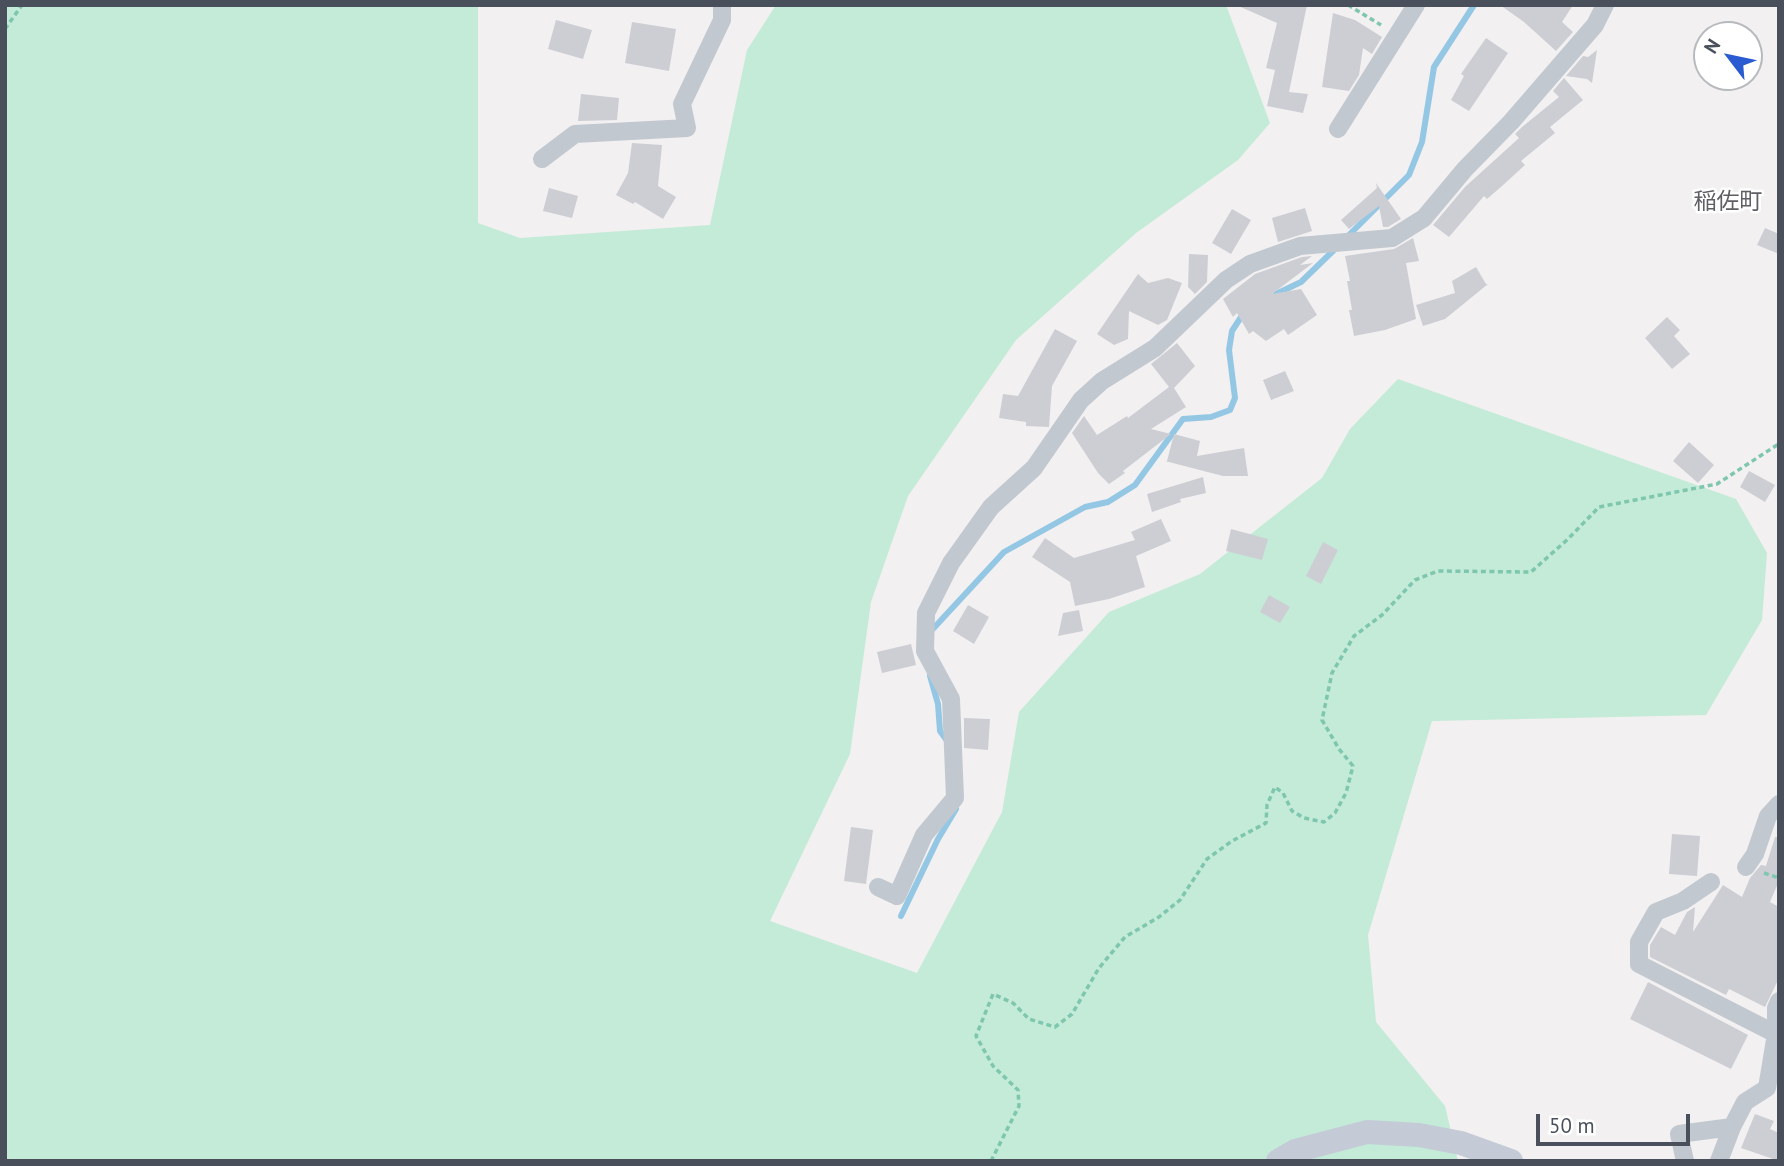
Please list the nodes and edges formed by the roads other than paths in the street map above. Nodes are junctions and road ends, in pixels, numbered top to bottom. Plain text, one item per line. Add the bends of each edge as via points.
1 (722, 5) edge
2 (1416, 5) edge
3 (1605, 5) edge
4 (1338, 129) dead end
5 (542, 159) dead end
6 (1779, 804) edge
7 (1746, 867) dead end
8 (1711, 882) dead end
9 (878, 887) dead end
10 (1779, 1001) edge
11 (1776, 1034) junction
12 (1732, 1128) junction
13 (1499, 1156) edge
14 (1278, 1161) edge
15 (1685, 1161) edge
16 (1719, 1161) edge

1 - 5 street via 722,20 682,104 687,128 575,134
2 - 4 street
3 - 9 street via 1595,25 1424,218 1392,238 1300,246 1250,264 1226,280 1155,348 1081,400 1034,468 991,507 951,563 926,613 925,651 951,699 955,798 924,835 897,896
6 - 7 street via 1768,816
8 - 11 street via 1684,901 1656,912 1639,942 1639,964
10 - 11 street
11 - 12 street via 1767,1088 1745,1102
12 - 15 street via 1679,1134
12 - 16 street
13 - 14 street via 1419,1135 1367,1132 1294,1151

